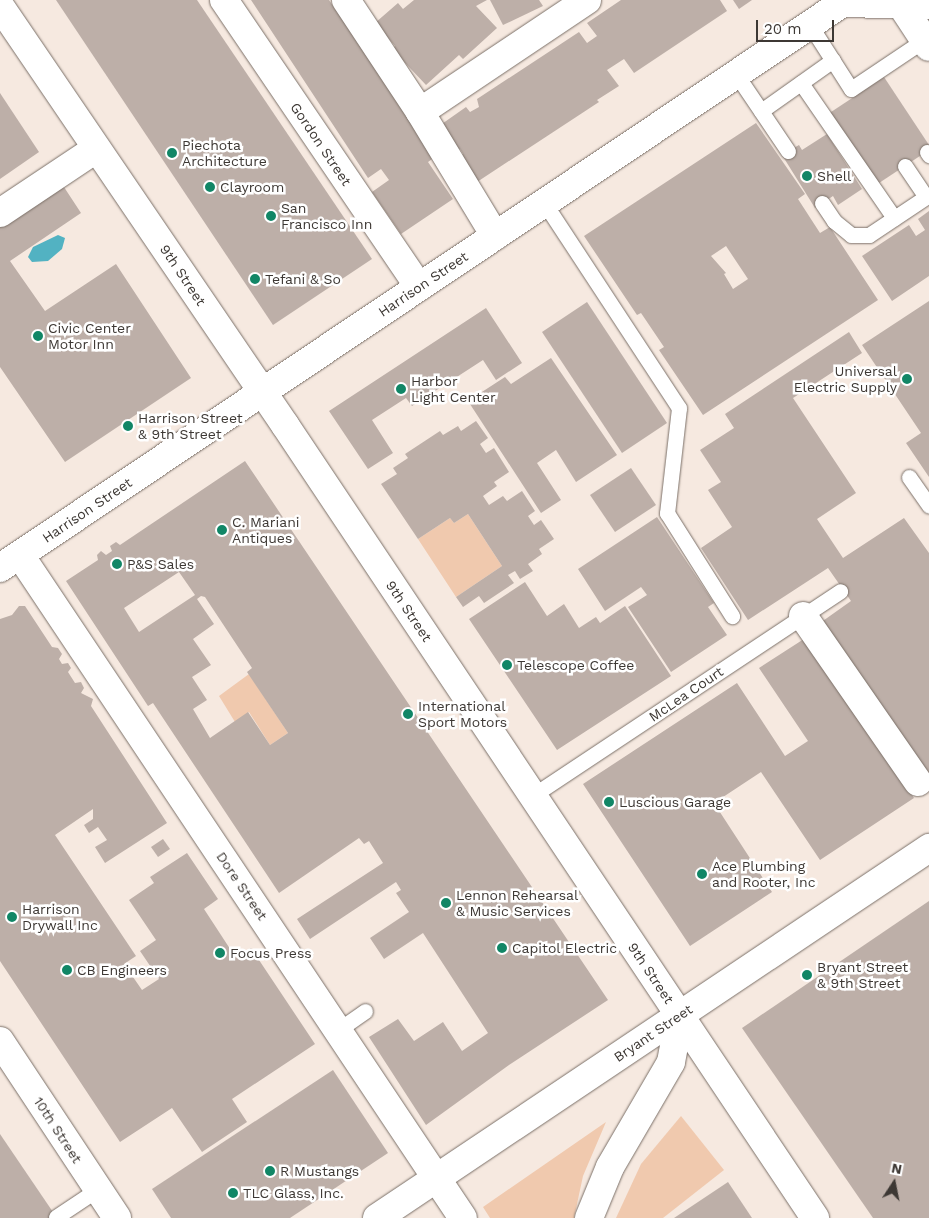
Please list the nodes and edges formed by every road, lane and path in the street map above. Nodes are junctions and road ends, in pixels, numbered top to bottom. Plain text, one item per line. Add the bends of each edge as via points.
1 (224, 0) edge
2 (346, 0) edge
3 (587, 0) edge
4 (845, 1) edge
5 (899, 3) edge
6 (929, 5) edge
7 (0, 6) edge
8 (810, 25) junction
9 (927, 44) edge
10 (833, 60) junction
11 (736, 74) junction
12 (801, 82) junction
13 (761, 111) junction
14 (420, 112) junction
15 (96, 149) junction
16 (788, 151) dead end
17 (905, 166) dead end
18 (927, 196) edge
19 (822, 203) dead end
20 (544, 204) junction
21 (0, 213) edge
22 (894, 218) junction
23 (495, 236) junction
24 (419, 287) junction
25 (263, 392) junction
26 (909, 476) dead end
27 (929, 506) edge
28 (10, 561) edge
29 (840, 591) dead end
30 (732, 616) dead end
31 (803, 616) junction
32 (918, 782) dead end
33 (532, 796) junction
34 (929, 848) edge
35 (365, 1011) dead end
36 (680, 1015) junction
37 (338, 1030) junction
38 (0, 1042) edge
39 (438, 1178) junction
40 (98, 1189) junction
41 (56, 1217) dead end
42 (117, 1218) edge
43 (377, 1218) edge
44 (463, 1218) edge
45 (589, 1218) edge
46 (815, 1218) edge

1 - 24 main road, Gordon Street
2 - 14 main road
3 - 14 main road
4 - 5 main road
4 - 8 main road, Harrison Street
5 - 6 main road
5 - 9 main road
7 - 15 main road, 9th Street
8 - 10 lane
8 - 11 main road, Harrison Street
9 - 10 lane via 852,89
10 - 12 lane
11 - 13 lane
11 - 20 main road, Harrison Street
12 - 13 lane
12 - 22 lane
13 - 16 lane
14 - 23 main road
15 - 21 main road
15 - 25 main road, 9th Street
17 - 18 lane
18 - 22 lane
19 - 22 lane via 834,221 851,235 869,235
20 - 23 main road, Harrison Street
20 - 30 lane via 679,408 667,513
23 - 24 main road, Harrison Street
24 - 25 main road, Harrison Street
25 - 28 main road, Harrison Street
25 - 33 main road, 9th Street
26 - 27 lane
28 - 37 main road, Dore Street
29 - 31 lane, McLea Court
31 - 32 main road
31 - 33 lane, McLea Court
33 - 36 main road, 9th Street
34 - 36 main road, Bryant Street
35 - 37 lane
36 - 39 main road, Bryant Street
36 - 45 main road via 671,1062 610,1167
36 - 46 main road, 9th Street
37 - 39 main road, Dore Street
38 - 40 main road, 10th Street
39 - 43 main road, Bryant Street
39 - 44 main road, Dore Street
40 - 41 lane
40 - 42 main road, 10th Street

